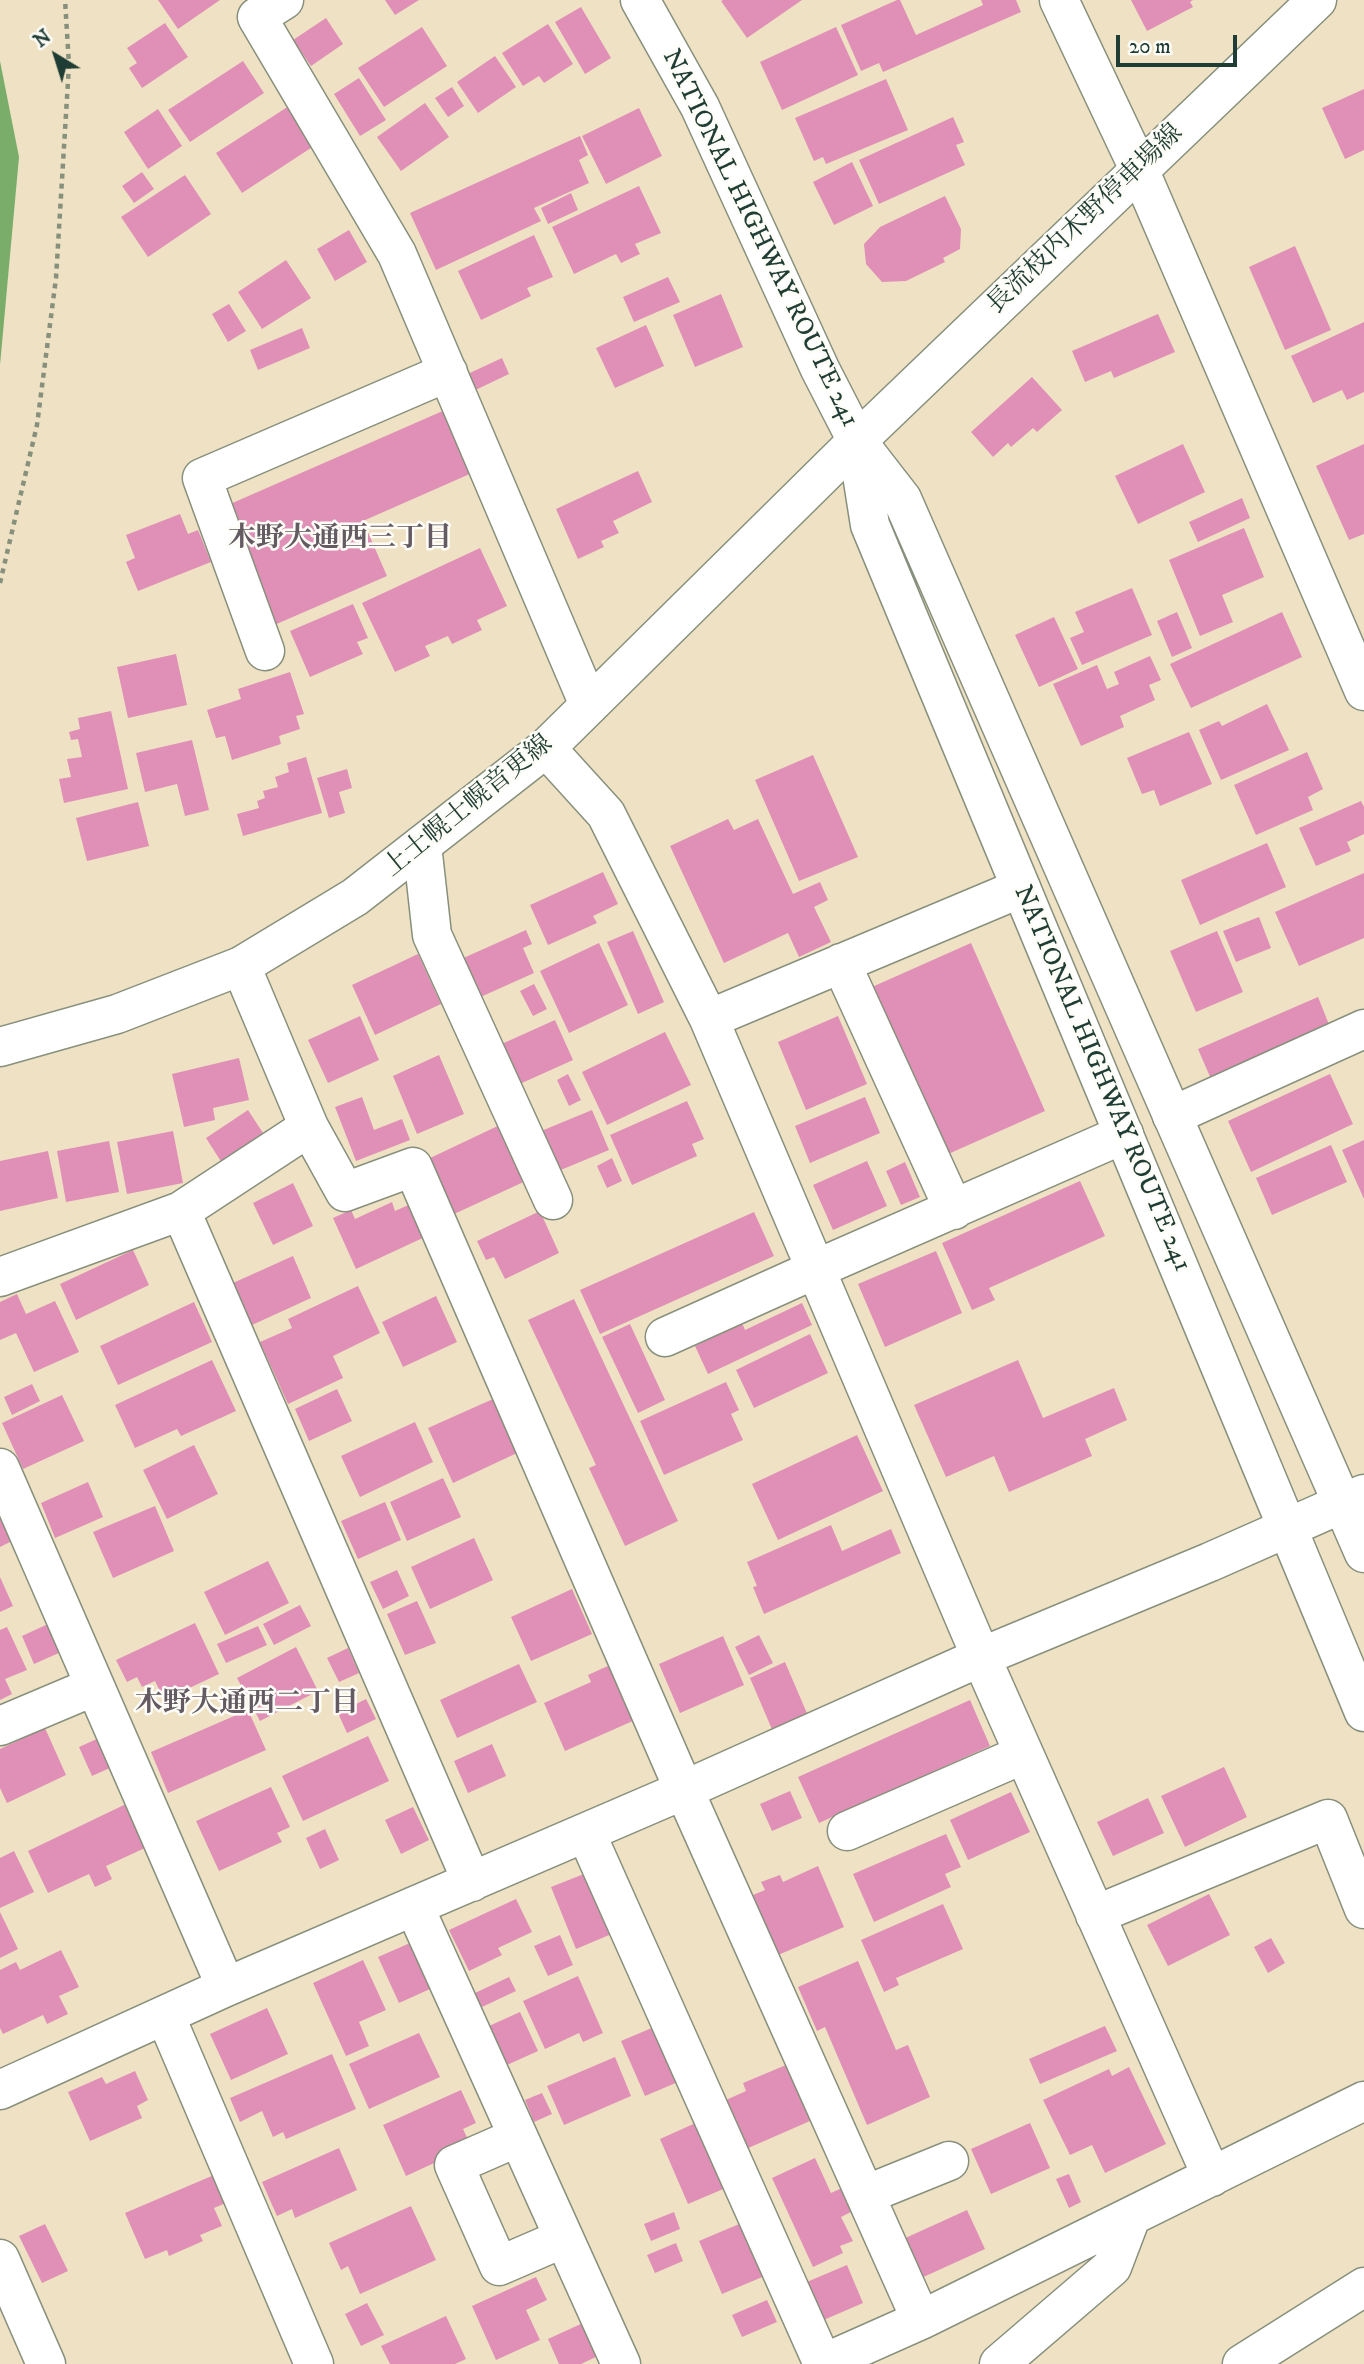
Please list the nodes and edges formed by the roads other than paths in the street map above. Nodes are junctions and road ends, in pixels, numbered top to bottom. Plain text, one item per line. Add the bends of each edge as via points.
1 (640, 0) edge
2 (1059, 0) edge
3 (1317, 0) edge
4 (262, 6) edge
5 (1139, 169) junction
6 (448, 372) junction
7 (857, 441) junction
8 (265, 651) dead end
9 (1364, 691) edge
10 (589, 705) junction
11 (546, 748) junction
12 (422, 845) junction
13 (1021, 888) junction
14 (841, 963) junction
15 (241, 966) junction
16 (709, 1019) junction
17 (1364, 1029) edge
18 (0, 1047) edge
19 (1172, 1115) junction
20 (309, 1127) junction
21 (1124, 1135) junction
22 (554, 1200) dead end
23 (954, 1210) junction
24 (181, 1211) junction
25 (816, 1269) junction
26 (0, 1278) edge
27 (665, 1337) dead end
28 (0, 1468) edge
29 (1353, 1499) edge
30 (1287, 1528) junction
31 (1364, 1553) edge
32 (981, 1657) junction
33 (95, 1686) junction
34 (1364, 1712) edge
35 (0, 1726) edge
36 (1024, 1754) junction
37 (684, 1790) junction
38 (847, 1831) dead end
39 (586, 1833) junction
40 (471, 1882) junction
41 (414, 1906) junction
42 (1364, 1909) edge
43 (1095, 1915) junction
44 (226, 1987) junction
45 (165, 2015) junction
46 (0, 2090) edge
47 (1364, 2101) edge
48 (518, 2137) junction
49 (949, 2161) dead end
50 (1212, 2178) junction
51 (865, 2195) junction
52 (1131, 2217) junction
53 (564, 2238) junction
54 (0, 2259) edge
55 (1364, 2287) edge
56 (921, 2320) junction
57 (46, 2364) edge
58 (314, 2364) edge
59 (621, 2364) edge
60 (822, 2364) edge
61 (999, 2364) edge
62 (1242, 2364) edge

1 - 7 main road, NATIONAL HIGHWAY ROUTE 241 via 700,107
2 - 5 main road
3 - 5 main road, 長流枝内木野停車場線
4 - 6 main road via 397,254
5 - 7 main road, 長流枝内木野停車場線
5 - 9 main road
6 - 8 main road via 202,478
6 - 10 main road
7 - 10 main road, 上士幌士幌音更線
7 - 13 main road, NATIONAL HIGHWAY ROUTE 241 via 870,525
7 - 19 main road, NATIONAL HIGHWAY ROUTE 241 via 902,499
10 - 11 main road, 上士幌士幌音更線
11 - 12 main road, 上士幌士幌音更線
11 - 16 main road via 606,814
12 - 15 main road, 上士幌士幌音更線 via 355,897
12 - 22 main road via 432,935
13 - 14 main road
13 - 21 main road, NATIONAL HIGHWAY ROUTE 241
14 - 16 main road
14 - 23 main road
15 - 18 main road, 上士幌士幌音更線 via 117,1014
15 - 20 main road
16 - 25 main road
17 - 19 main road
19 - 29 main road, NATIONAL HIGHWAY ROUTE 241
20 - 24 main road
20 - 37 main road via 345,1192 413,1167
21 - 23 main road
21 - 30 main road, NATIONAL HIGHWAY ROUTE 241
23 - 25 main road
24 - 26 main road
24 - 40 main road
25 - 27 main road
25 - 32 main road
28 - 33 main road
29 - 30 main road
29 - 31 main road, NATIONAL HIGHWAY ROUTE 241
30 - 32 main road
30 - 34 main road, NATIONAL HIGHWAY ROUTE 241
32 - 36 main road
32 - 37 main road
33 - 35 main road
33 - 44 main road
36 - 38 main road
36 - 43 main road
37 - 39 main road
37 - 51 main road
39 - 40 main road
39 - 60 main road
40 - 41 main road
41 - 44 main road
41 - 48 main road
42 - 43 main road via 1328,1819
43 - 50 main road
44 - 45 main road
45 - 46 main road
45 - 58 main road
47 - 50 main road
48 - 53 main road
48 - 53 main road via 454,2165 499,2266
49 - 51 main road
50 - 52 main road
51 - 56 main road
52 - 56 main road
52 - 61 main road via 1112,2267
53 - 59 main road
54 - 57 main road
55 - 62 main road
56 - 60 main road

